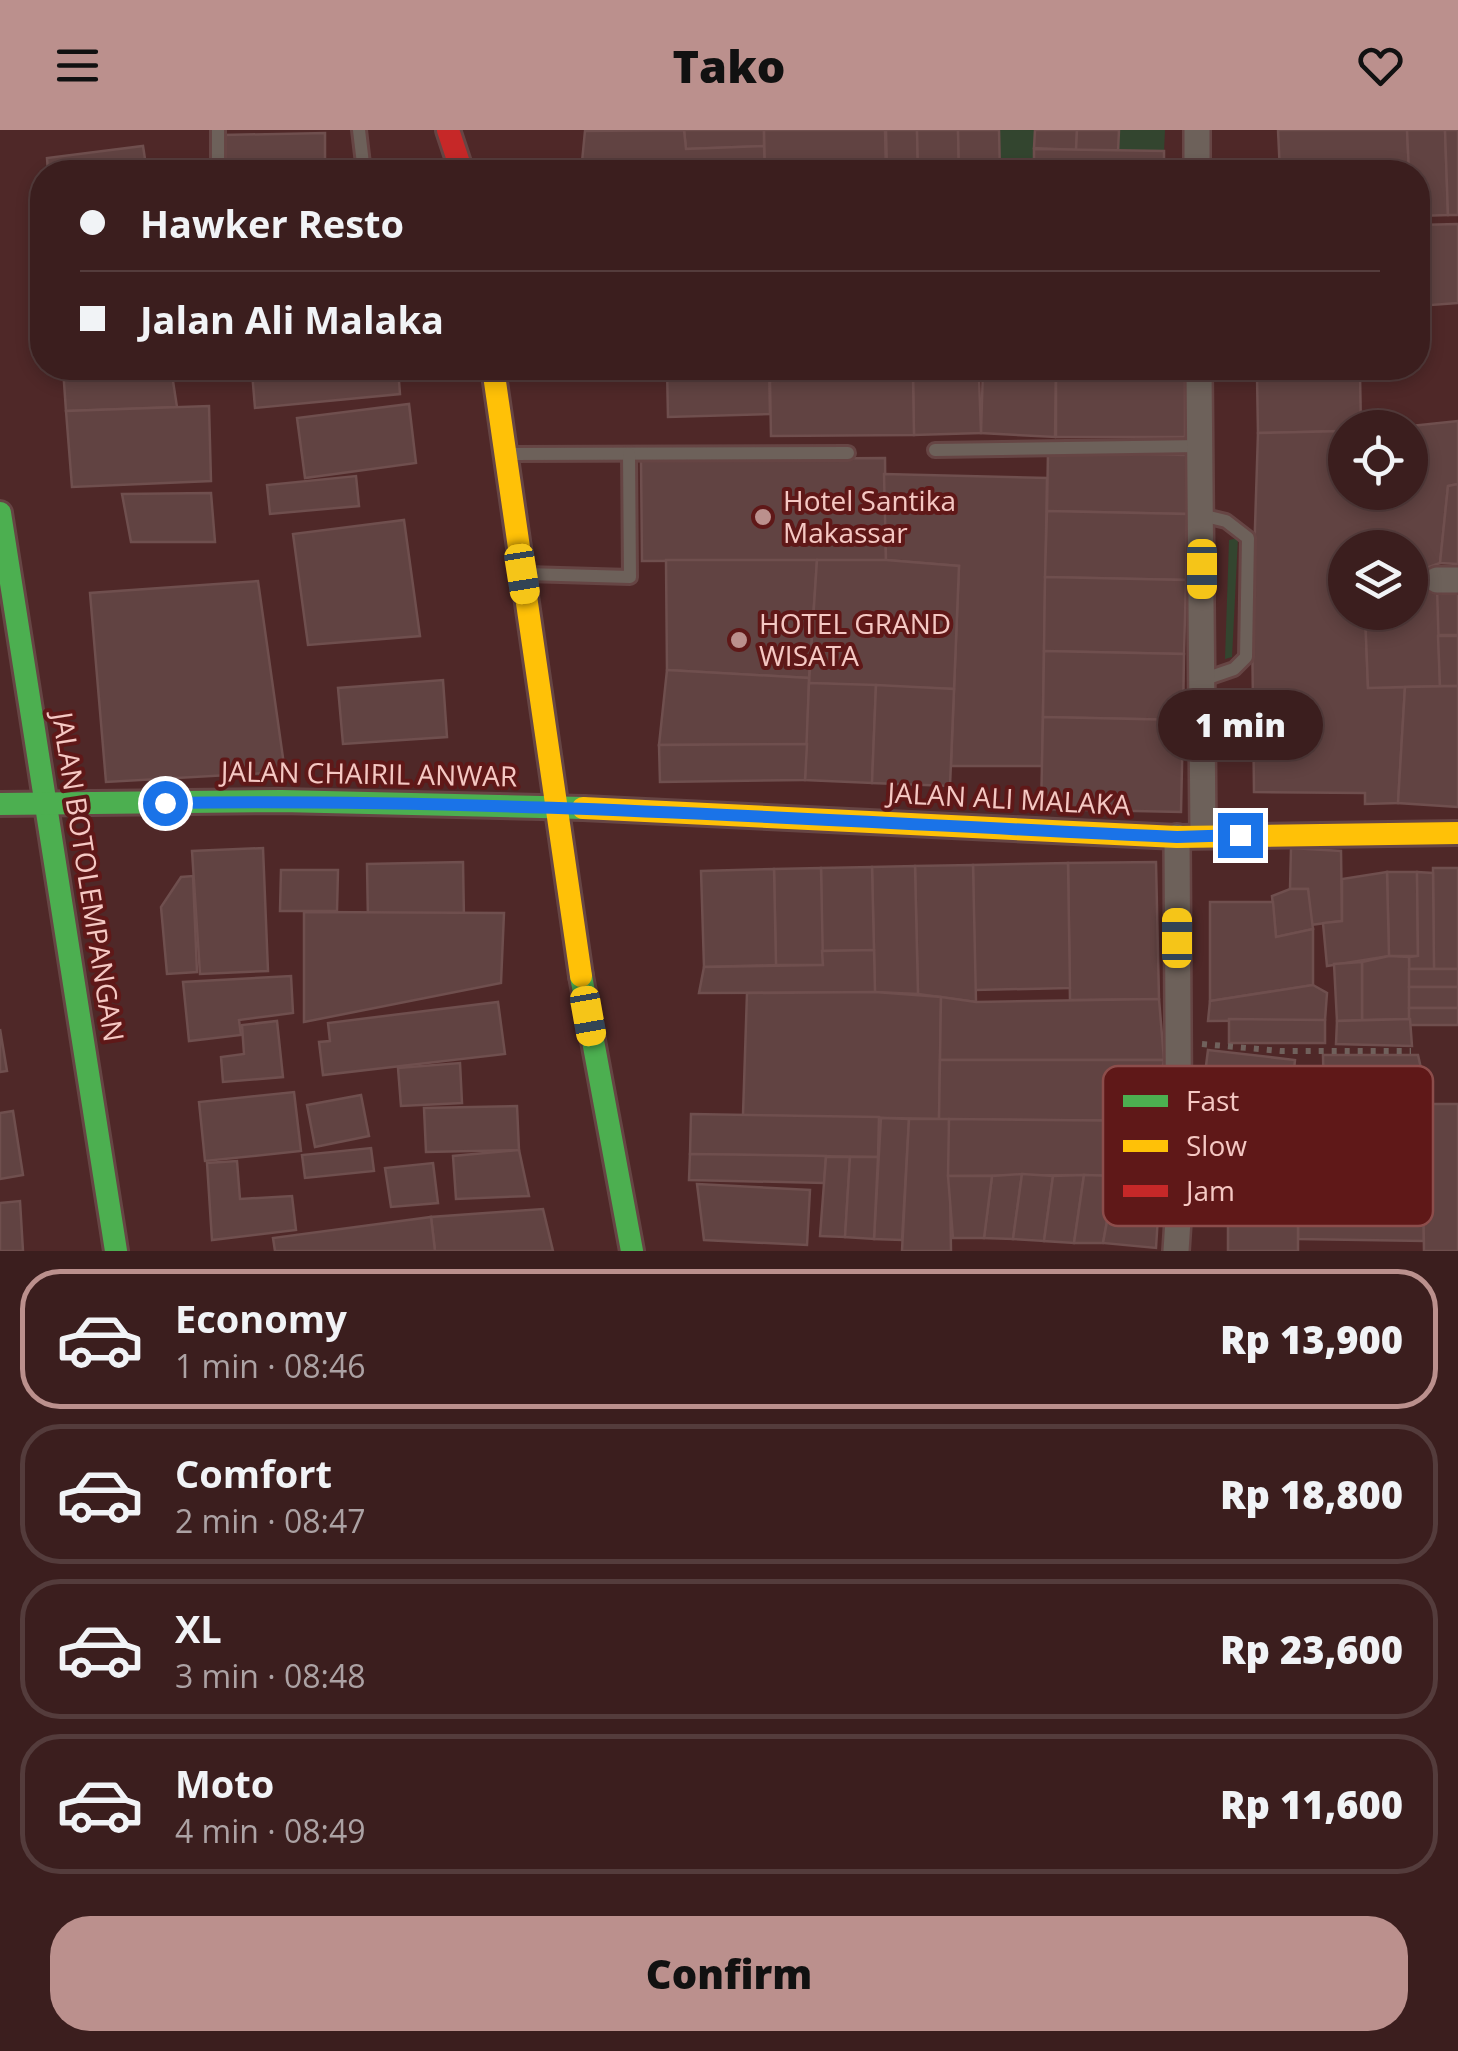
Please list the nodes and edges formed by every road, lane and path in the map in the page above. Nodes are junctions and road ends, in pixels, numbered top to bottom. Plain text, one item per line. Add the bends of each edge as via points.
1 (218, 130) edge
2 (359, 130) edge
3 (448, 130) edge
4 (471, 130) edge
5 (1197, 130) edge
6 (218, 160) edge
7 (363, 160) edge
8 (457, 160) edge
9 (464, 160) edge
10 (1198, 160) edge
11 (495, 380) edge
12 (1199, 380) edge
13 (1200, 446) junction
14 (935, 450) dead end
15 (848, 452) dead end
16 (505, 454) junction
17 (629, 454) junction
18 (0, 513) edge
19 (1200, 515) junction
20 (522, 574) junction
21 (1202, 680) junction
22 (0, 804) edge
23 (48, 804) junction
24 (558, 807) junction
25 (1458, 833) edge
26 (1203, 836) junction
27 (1177, 837) junction
28 (1178, 1042) junction
29 (1411, 1051) dead end
30 (1178, 1066) edge
31 (1176, 1226) edge
32 (116, 1251) edge
33 (632, 1251) edge
34 (1176, 1251) edge

1 - 6 lane
2 - 7 lane
3 - 8 street
4 - 9 street
5 - 10 street
11 - 16 street
12 - 13 street
13 - 14 lane
13 - 19 street
15 - 17 lane
16 - 17 lane
16 - 20 street
17 - 20 lane via 630,577
18 - 23 street, JALAN BOTOLEMPANGAN
19 - 21 street
19 - 21 lane via 1226,521 1248,538 1246,657
20 - 24 street
21 - 26 street
22 - 23 street, JALAN CHAIRIL ANWAR
23 - 24 street, JALAN CHAIRIL ANWAR
23 - 32 street, JALAN BOTOLEMPANGAN
24 - 27 street, JALAN ALI MALAKA
24 - 33 street via 582,984
25 - 26 street, JALAN ALI MALAKA
26 - 27 street, JALAN ALI MALAKA
27 - 28 street
28 - 29 path via 1281,1051
28 - 30 street
31 - 34 street

